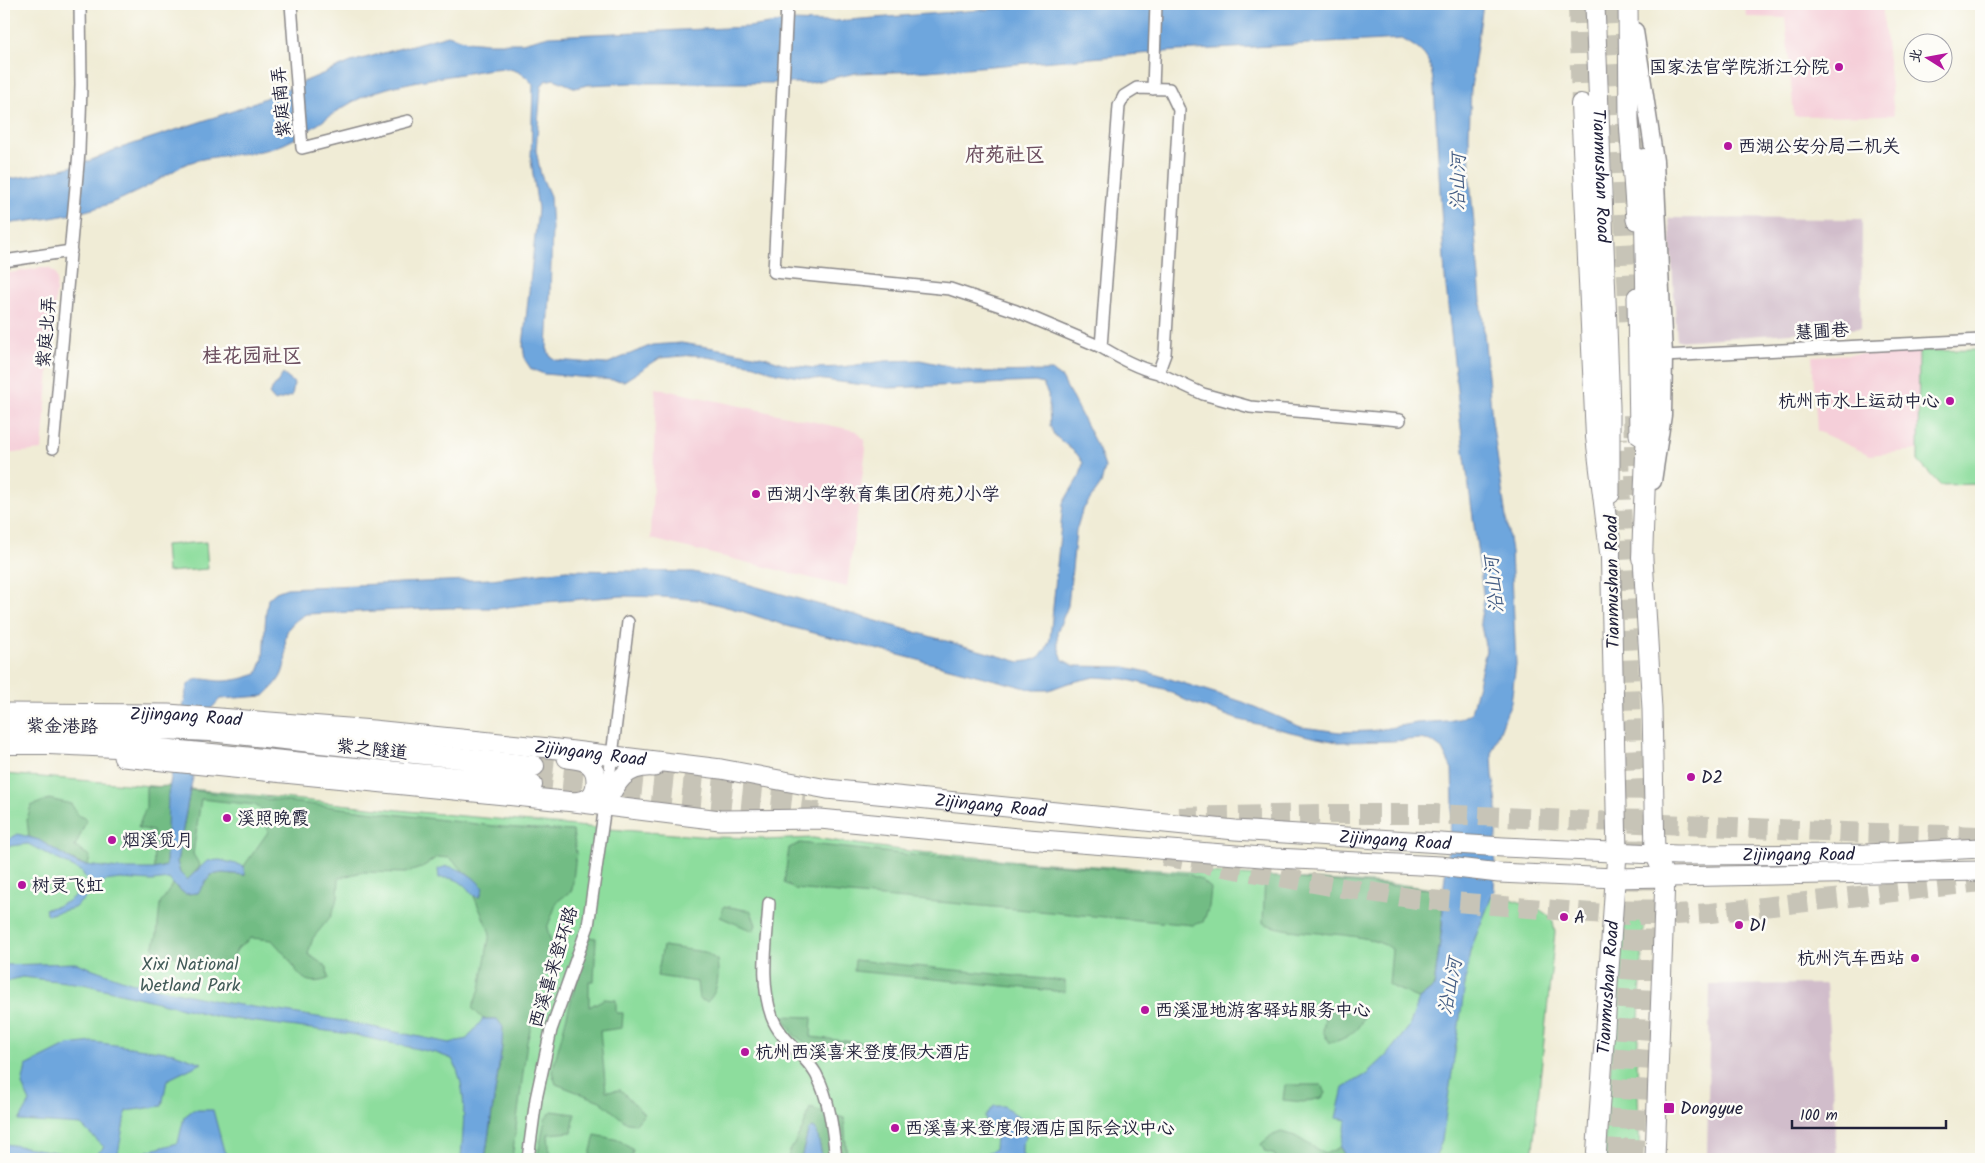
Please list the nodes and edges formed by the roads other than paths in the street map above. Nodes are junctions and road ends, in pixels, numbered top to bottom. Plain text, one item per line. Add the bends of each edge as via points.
1 (80, 4) edge
2 (291, 4) edge
3 (1156, 4) edge
4 (1595, 4) edge
5 (1629, 4) edge
6 (786, 10) edge
7 (1153, 89) junction
8 (1581, 104) tunnel mouth
9 (408, 121) dead end
10 (1644, 160) tunnel mouth
11 (71, 251) junction
12 (4, 261) edge
13 (1981, 340) edge
14 (1101, 347) junction
15 (1664, 356) junction
16 (1158, 372) junction
17 (1400, 420) dead end
18 (53, 448) dead end
19 (1610, 552) junction
20 (1642, 558) junction
21 (628, 622) dead end
22 (4, 713) edge
23 (85, 714) joint
24 (167, 722) junction
25 (211, 725) junction
26 (4, 726) edge
27 (356, 728) junction
28 (4, 744) edge
29 (4, 754) edge
30 (83, 754) joint
31 (163, 754) junction
32 (612, 756) junction
33 (207, 759) junction
34 (533, 776) joint
35 (769, 778) junction
36 (574, 802) junction
37 (605, 805) junction
38 (1981, 848) edge
39 (1617, 853) junction
40 (1655, 854) junction
41 (1981, 871) edge
42 (1665, 877) junction
43 (1615, 878) junction
44 (769, 903) dead end
45 (836, 1156) edge
46 (528, 1159) edge
47 (1596, 1159) edge
48 (1655, 1159) edge

1 - 11 street, 紫庭北弄 via 79,152
2 - 9 street, 紫庭南弄 via 302,148
3 - 7 street
4 - 19 main road, Tianmushan Road via 1610,406
5 - 15 main road, Tianmushan Road via 1655,161
5 - 20 main road, Tianmushan Road via 1629,121 1637,223
6 - 14 street via 774,272 950,289 1016,311
7 - 14 street via 1137,88 1124,96 1119,106
7 - 16 street via 1169,89 1179,110 1166,354
8 - 19 highway via 1596,437
10 - 20 highway via 1648,402
11 - 12 street
11 - 18 street, 紫庭北弄
13 - 15 street, 慧圃巷
14 - 16 street via 1124,361
15 - 20 main road, Tianmushan Road via 1663,415
16 - 17 street via 1202,394 1250,407
19 - 39 main road, Tianmushan Road
20 - 40 main road, Tianmushan Road via 1652,709
21 - 32 street, 西溪喜来登环路
22 - 23 main road
23 - 24 highway
24 - 25 highway, 紫金港路
24 - 26 highway, 紫金港路
25 - 27 main road, Zijingang Road
25 - 34 highway, 紫之隧道
27 - 32 main road, Zijingang Road
27 - 36 main road via 584,761 596,775 596,787 590,797
28 - 31 highway, Zijingang Road via 49,744
29 - 30 main road
30 - 31 highway
31 - 33 highway
32 - 35 main road, Zijingang Road
32 - 37 street, 西溪喜来登环路
33 - 34 highway, Zijingang Road
33 - 36 main road, Zijingang Road
35 - 37 main road via 637,767 615,785
35 - 39 main road, Zijingang Road via 827,789 1193,826
36 - 37 main road, Zijingang Road
37 - 43 main road, Zijingang Road via 720,820 820,818 1275,858
37 - 46 street, 西溪喜来登环路 via 588,926 549,1038
38 - 40 main road, Zijingang Road via 1866,854
39 - 40 main road, Zijingang Road
39 - 43 main road, Tianmushan Road
40 - 42 main road, Tianmushan Road
41 - 42 main road, Zijingang Road
42 - 43 main road, Zijingang Road
42 - 48 main road, Tianmushan Road
43 - 47 main road, Tianmushan Road
44 - 45 street via 765,972 769,1008 787,1041 816,1074 826,1097

